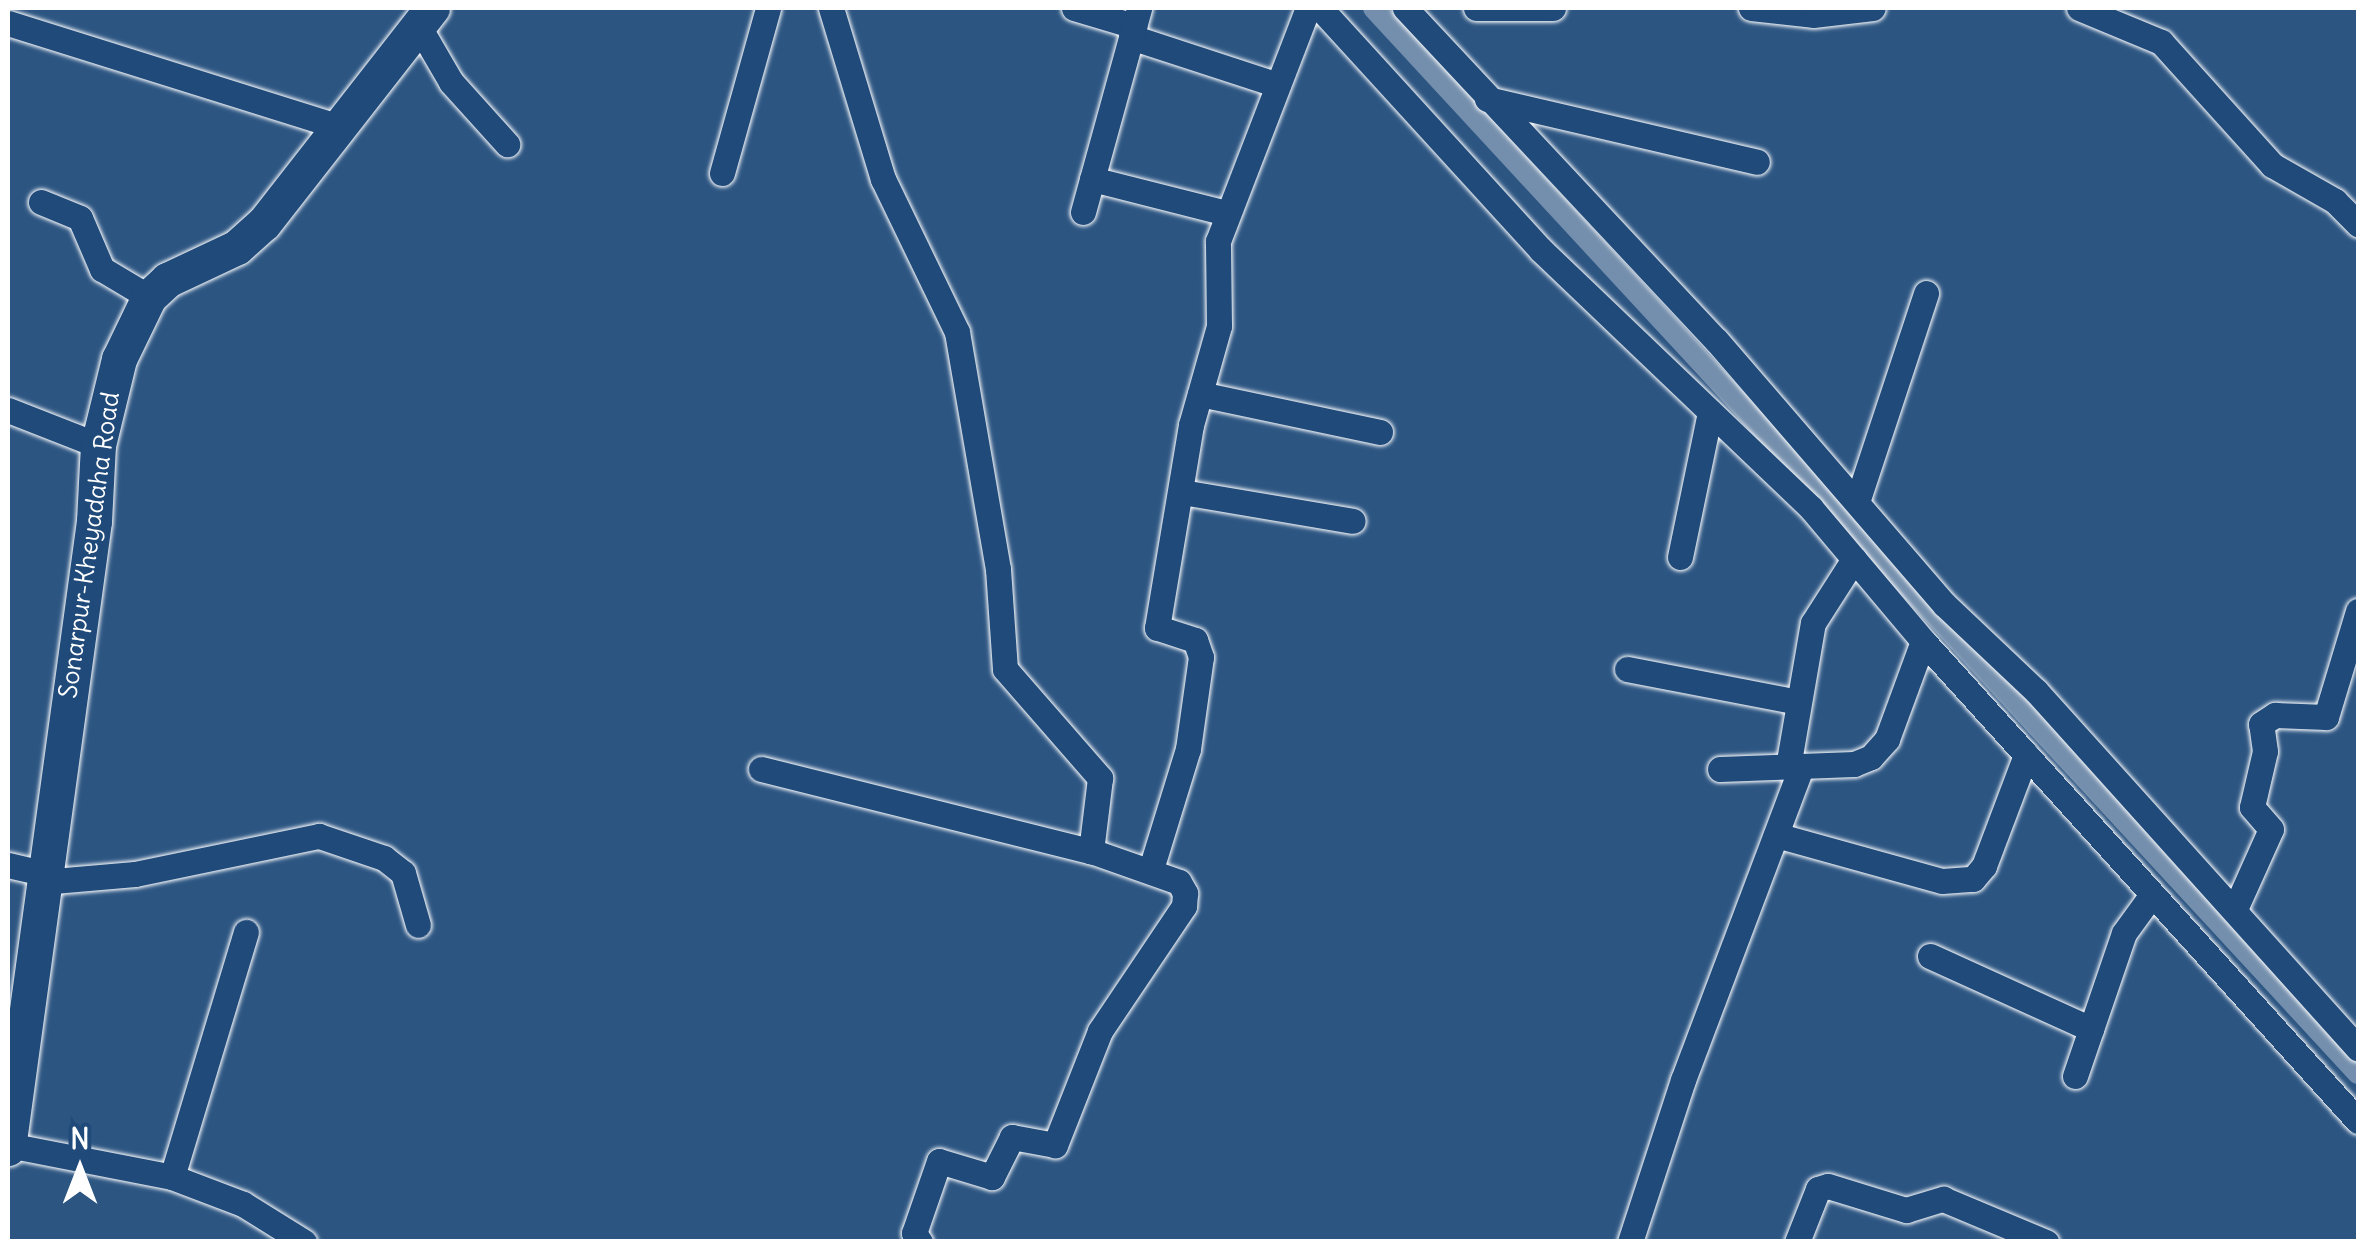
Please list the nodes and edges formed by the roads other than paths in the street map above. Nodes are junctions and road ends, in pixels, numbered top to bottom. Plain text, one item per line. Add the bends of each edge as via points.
1 (768, 8) edge
2 (831, 8) edge
3 (1074, 8) edge
4 (1308, 8) edge
5 (1320, 8) edge
6 (1405, 8) edge
7 (1476, 8) edge
8 (1554, 8) edge
9 (1751, 8) edge
10 (1873, 8) edge
11 (2078, 8) edge
12 (425, 16) edge
13 (1135, 23) edge
14 (8, 24) edge
15 (1275, 84) junction
16 (1487, 98) junction
17 (337, 126) junction
18 (507, 144) dead end
19 (1758, 162) dead end
20 (722, 173) dead end
21 (1092, 179) junction
22 (41, 202) dead end
23 (1083, 212) dead end
24 (1226, 213) junction
25 (2358, 224) edge
26 (1926, 293) dead end
27 (149, 296) junction
28 (1200, 394) junction
29 (8, 410) edge
30 (1710, 412) junction
31 (1380, 432) dead end
32 (98, 445) junction
33 (1182, 492) junction
34 (1856, 502) junction
35 (1353, 522) dead end
36 (1680, 557) dead end
37 (1854, 559) junction
38 (2358, 611) edge
39 (1923, 641) junction
40 (1627, 670) dead end
41 (1798, 702) junction
42 (2026, 756) junction
43 (1795, 767) junction
44 (761, 769) dead end
45 (1720, 769) dead end
46 (1776, 835) junction
47 (1092, 851) junction
48 (8, 865) edge
49 (1150, 870) junction
50 (42, 877) junction
51 (2152, 896) junction
52 (2236, 907) junction
53 (418, 925) dead end
54 (246, 932) dead end
55 (1930, 956) dead end
56 (2091, 1029) junction
57 (2358, 1048) edge
58 (2075, 1076) dead end
59 (2358, 1121) edge
60 (8, 1137) edge
61 (172, 1177) junction
62 (2042, 1241) edge
63 (304, 1242) edge
64 (920, 1242) edge
65 (1630, 1242) edge
66 (1798, 1242) edge

1 - 20 street
2 - 47 street via 883,179 957,332 998,569 1004,669 1100,778
3 - 13 street
4 - 15 street
5 - 30 street via 1542,250
6 - 16 street
7 - 8 street
9 - 10 street via 1814,14
11 - 25 street via 2161,42 2272,165 2335,202
12 - 17 main road
12 - 18 street via 451,82
13 - 15 street
13 - 21 street
14 - 17 street
15 - 24 street
16 - 19 street
16 - 34 street via 1716,340
17 - 27 main road via 264,223 237,247
21 - 23 street
21 - 24 street
22 - 27 street via 80,218 102,269
24 - 28 street via 1218,241 1219,326
26 - 34 street
27 - 32 main road, Sonarpur-Kheyadaha Road via 119,358
28 - 31 street
28 - 33 street
29 - 32 street
30 - 36 street
30 - 37 street
32 - 50 main road, Sonarpur-Kheyadaha Road via 94,522
33 - 35 street
33 - 49 street via 1157,628 1195,640 1201,656 1188,748
34 - 52 street via 1945,605
37 - 39 street
37 - 41 street via 1814,623
38 - 52 street via 2326,717 2276,715 2260,724 2265,751 2252,806 2271,829
39 - 42 street
39 - 43 street via 1887,739 1871,757
40 - 41 street
41 - 43 street
42 - 46 street via 1973,879 1942,881
42 - 51 street
43 - 45 street
43 - 46 street
44 - 47 street
46 - 65 street
47 - 49 street
48 - 50 street
49 - 64 street via 1179,882 1184,906 1100,1031 1059,1140 1048,1146 1012,1137 992,1177 938,1161 915,1226
50 - 53 street via 135,874 318,836 384,858 402,873
50 - 60 main road, Sonarpur-Kheyadaha Road
51 - 56 street via 2124,933
51 - 59 street
52 - 57 street
54 - 61 street
55 - 56 street
56 - 58 street
60 - 61 street
61 - 63 street via 243,1204
62 - 66 street via 1944,1199 1906,1210 1828,1186 1818,1189

